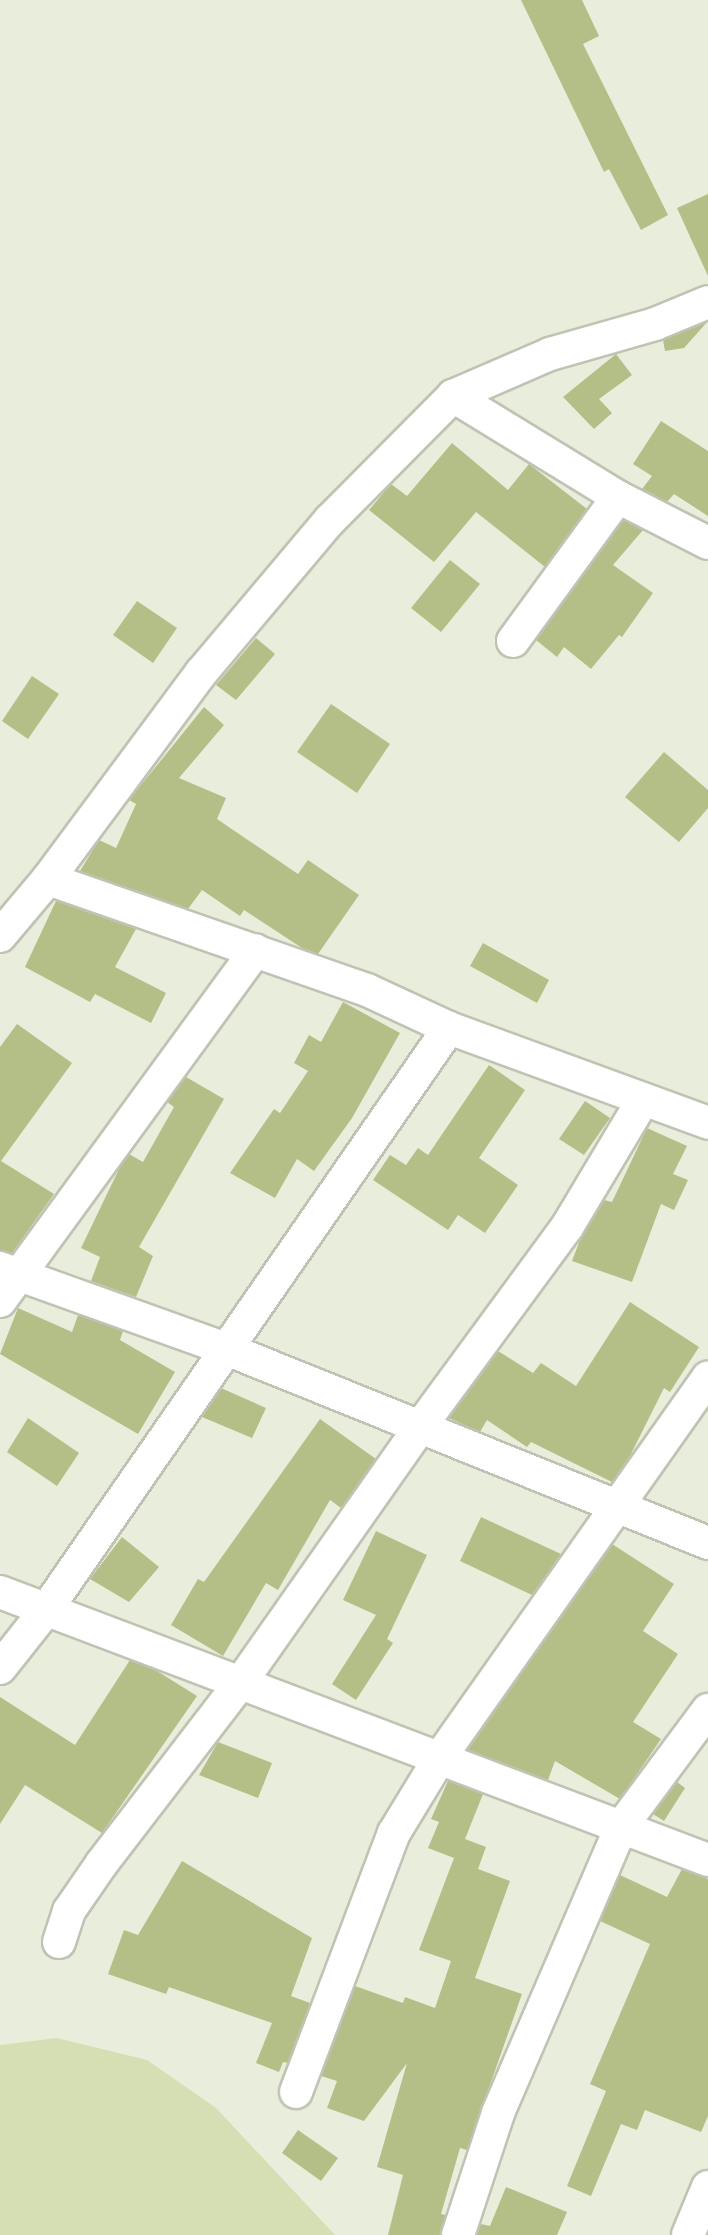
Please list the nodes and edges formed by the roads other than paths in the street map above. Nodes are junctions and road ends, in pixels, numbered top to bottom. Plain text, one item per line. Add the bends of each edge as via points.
1 (708, 302) edge
2 (453, 396) junction
3 (618, 496) junction
4 (708, 543) edge
5 (513, 641) dead end
6 (48, 879) junction
7 (0, 936) edge
8 (256, 950) junction
9 (449, 1028) junction
10 (643, 1100) junction
11 (708, 1123) edge
12 (9, 1272) edge
13 (0, 1301) edge
14 (224, 1348) junction
15 (708, 1377) edge
16 (420, 1427) junction
17 (619, 1504) junction
18 (708, 1543) edge
19 (0, 1592) edge
20 (46, 1610) junction
21 (0, 1668) edge
22 (241, 1682) junction
23 (708, 1710) edge
24 (439, 1759) junction
25 (621, 1827) junction
26 (708, 1860) edge
27 (58, 1942) dead end
28 (296, 2092) dead end
29 (708, 2187) edge
30 (458, 2235) edge
31 (688, 2235) edge

1 - 2 street via 655,324 550,354
2 - 3 street
2 - 6 street via 330,520 209,664
3 - 4 street
3 - 5 street
6 - 7 street
6 - 8 street
8 - 9 street via 367,990
8 - 12 street
9 - 10 street
9 - 14 street
10 - 11 street
10 - 16 street via 567,1227
12 - 13 street
12 - 14 street
14 - 16 street
14 - 20 street
15 - 17 street
16 - 17 street
16 - 22 street
17 - 18 street
17 - 24 street
19 - 20 street
20 - 21 street
20 - 22 street
22 - 24 street
22 - 27 street via 102,1863 69,1911
23 - 25 street
24 - 25 street
24 - 28 street via 394,1833
25 - 26 street
25 - 30 street via 498,2114
29 - 31 street

